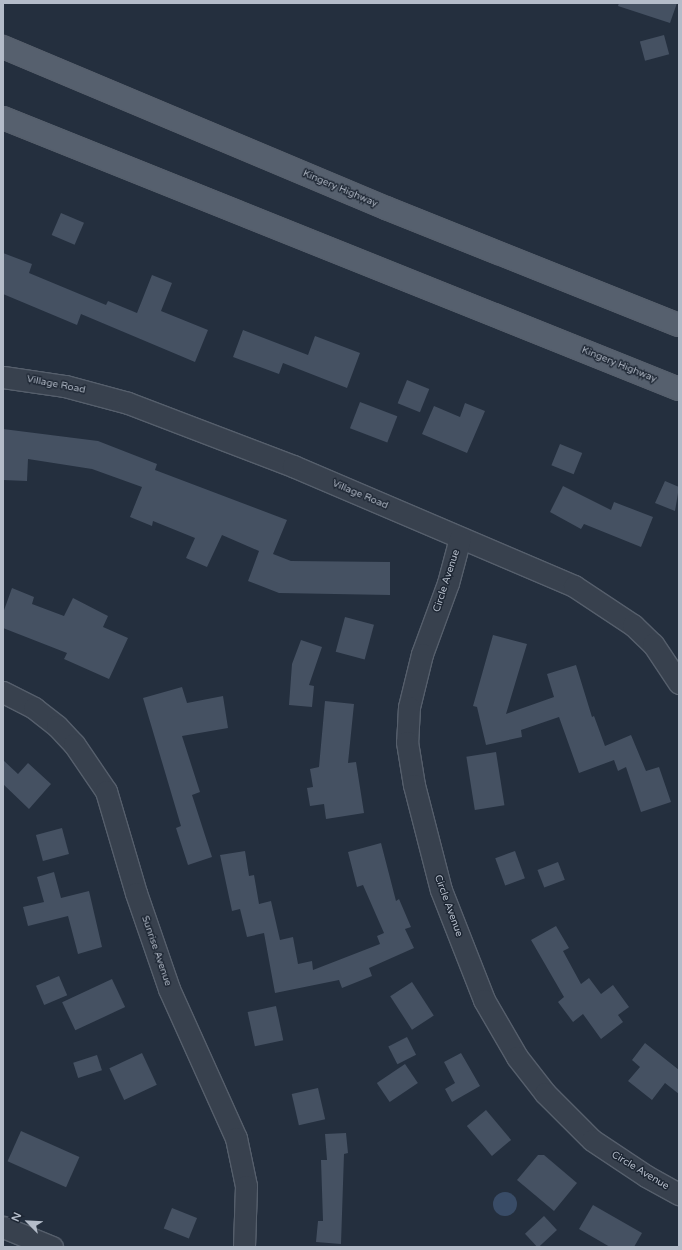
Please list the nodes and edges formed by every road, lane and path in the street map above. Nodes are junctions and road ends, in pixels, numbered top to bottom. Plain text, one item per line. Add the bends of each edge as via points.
1 (3, 47) edge
2 (3, 118) edge
3 (679, 325) edge
4 (3, 377) edge
5 (679, 389) edge
6 (460, 538) junction
7 (679, 683) edge
8 (3, 692) edge
9 (679, 1194) edge
10 (3, 1227) edge
11 (52, 1247) edge
12 (244, 1247) edge

1 - 3 main road, Kingery Highway via 386,208
2 - 5 main road, Kingery Highway
4 - 6 street, Village Road via 65,386 128,403 293,466
6 - 7 street, Village Road via 574,586 611,608 653,644
6 - 9 street, Circle Avenue via 448,584 422,654 409,707 407,742 416,792 441,890 484,1000 517,1057 531,1075 592,1140 646,1176
8 - 12 street, Sunrise Avenue via 34,708 57,726 79,750 106,791 136,893 169,989 236,1138 246,1186
10 - 11 street

